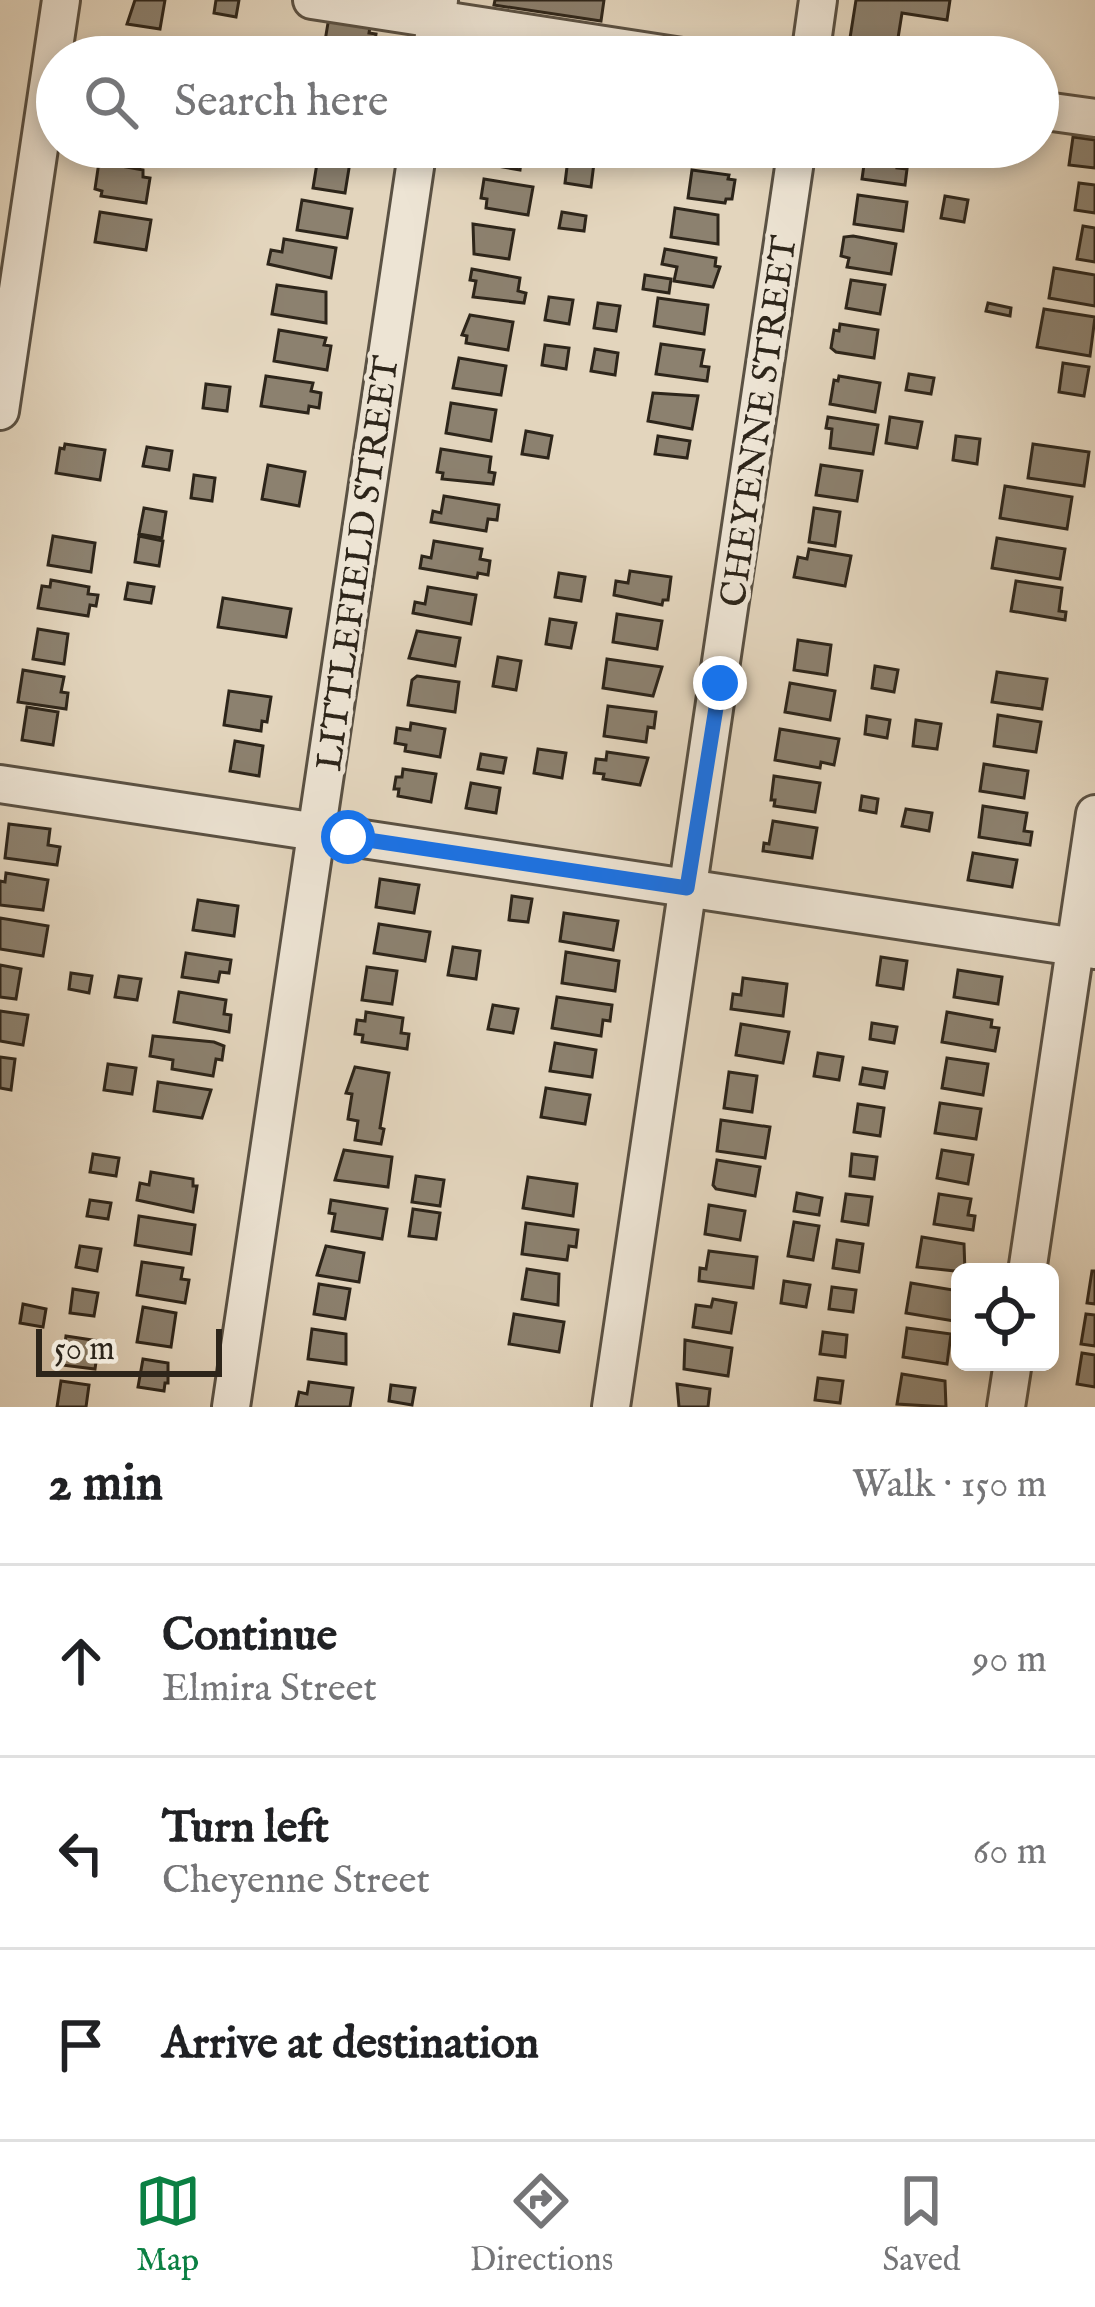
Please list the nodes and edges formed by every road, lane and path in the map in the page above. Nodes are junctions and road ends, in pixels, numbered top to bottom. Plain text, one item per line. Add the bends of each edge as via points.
1 (61, 0) edge
2 (312, 0) edge
3 (818, 0) edge
4 (438, 10) edge
5 (56, 36) edge
6 (573, 36) edge
7 (813, 36) edge
8 (1059, 113) edge
9 (1095, 118) edge
10 (36, 168) edge
11 (415, 168) edge
12 (794, 168) edge
13 (0, 412) edge
14 (0, 784) edge
15 (1095, 814) edge
16 (316, 832) junction
17 (687, 888) junction
18 (1085, 949) edge
19 (1029, 1263) edge
20 (1012, 1371) edge
21 (231, 1407) edge
22 (611, 1407) edge
23 (1006, 1407) edge

1 - 5 street
2 - 4 street
3 - 7 street
4 - 6 street
8 - 9 street
10 - 13 street
11 - 16 street, LITTLEFIELD STREET
12 - 17 street, CHEYENNE STREET
14 - 16 street
15 - 18 street
16 - 17 street
16 - 21 street, LITTLEFIELD STREET
17 - 18 street
17 - 22 street, CHEYENNE STREET
18 - 19 street
20 - 23 street

